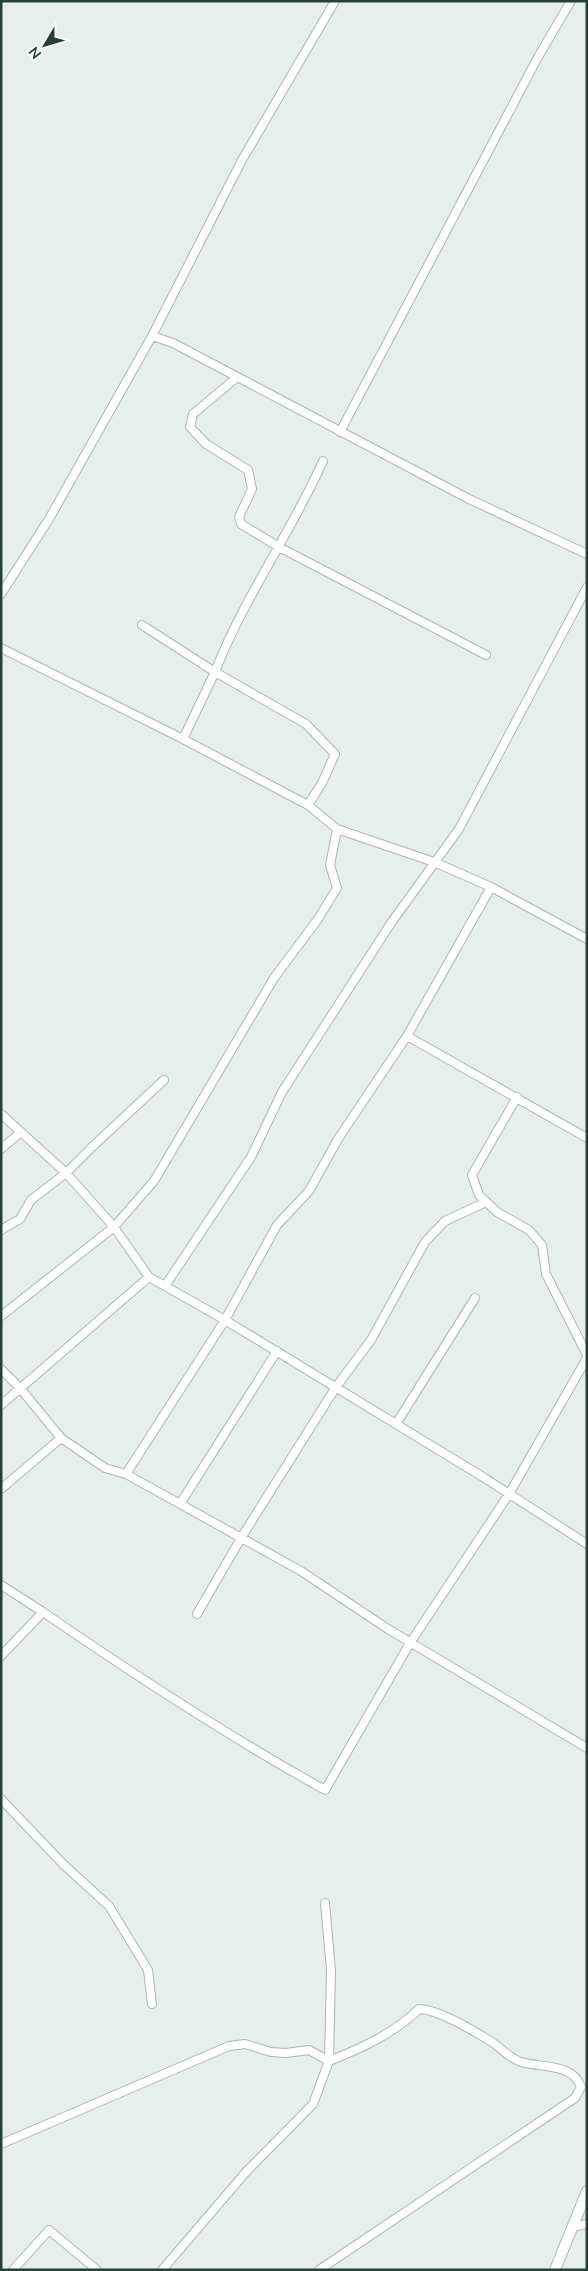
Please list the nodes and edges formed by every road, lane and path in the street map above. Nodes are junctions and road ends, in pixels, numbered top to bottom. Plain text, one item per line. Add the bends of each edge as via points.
1 (335, 1) edge
2 (571, 1) edge
3 (152, 336) junction
4 (236, 378) junction
5 (340, 432) junction
6 (324, 461) dead end
7 (279, 547) junction
8 (587, 554) edge
9 (587, 587) edge
10 (1, 594) edge
11 (142, 625) dead end
12 (1, 648) edge
13 (486, 655) dead end
14 (215, 672) junction
15 (183, 739) junction
16 (308, 805) junction
17 (337, 829) junction
18 (434, 862) junction
19 (491, 887) junction
20 (587, 940) edge
21 (407, 1036) junction
22 (164, 1080) dead end
23 (516, 1097) junction
24 (1, 1114) edge
25 (21, 1132) junction
26 (587, 1138) edge
27 (1, 1149) edge
28 (66, 1173) junction
29 (486, 1202) junction
30 (114, 1227) junction
31 (1, 1230) edge
32 (149, 1277) junction
33 (165, 1286) junction
34 (476, 1298) dead end
35 (1, 1316) edge
36 (225, 1320) junction
37 (277, 1352) junction
38 (587, 1356) edge
39 (1, 1369) edge
40 (336, 1387) junction
41 (20, 1388) junction
42 (1, 1404) edge
43 (396, 1424) junction
44 (61, 1438) junction
45 (126, 1474) junction
46 (1, 1489) edge
47 (509, 1494) junction
48 (180, 1504) junction
49 (241, 1538) junction
50 (587, 1544) edge
51 (1, 1585) edge
52 (43, 1612) junction
53 (197, 1614) dead end
54 (410, 1643) junction
55 (1, 1656) edge
56 (587, 1748) edge
57 (1, 1799) edge
58 (325, 1903) dead end
59 (152, 2004) dead end
60 (329, 2062) junction
61 (1, 2144) edge
62 (587, 2191) edge
63 (587, 2224) edge
64 (572, 2227) junction
65 (13, 2270) edge
66 (97, 2270) edge
67 (162, 2270) edge
68 (319, 2270) edge
69 (555, 2270) edge

1 - 3 street via 242,160
2 - 5 street via 538,57
3 - 4 street via 173,343
3 - 10 street via 49,519
4 - 5 street
4 - 7 street via 193,414 190,427 206,444 248,470 252,488 239,517 241,524
5 - 8 street via 469,499
6 - 7 street
7 - 13 street
7 - 14 street
9 - 18 street via 459,829
11 - 14 street
12 - 15 street
14 - 15 street
14 - 16 street via 306,724 335,754 322,784
15 - 16 street
16 - 17 street
17 - 18 street
17 - 30 street via 330,865 337,888 274,978 154,1182
18 - 19 street
18 - 33 street via 282,1092 252,1157
19 - 20 street
19 - 21 street
21 - 23 street
21 - 36 street via 338,1138 309,1191 277,1225
22 - 28 street
23 - 26 street
23 - 29 street via 472,1175 479,1196
24 - 25 street
25 - 27 street
25 - 28 street
28 - 30 street
28 - 31 street via 31,1200 20,1219
29 - 38 street via 529,1230 542,1245 546,1274
29 - 40 street via 444,1221 425,1242 371,1340
30 - 32 street
30 - 35 street
32 - 33 street
32 - 41 street
33 - 36 street
34 - 43 street
36 - 37 street
36 - 45 street
37 - 40 street
37 - 48 street
38 - 47 street
39 - 41 street
40 - 43 street
40 - 49 street
41 - 42 street
41 - 44 street
43 - 47 street
44 - 45 street via 105,1468
44 - 46 street
45 - 48 street
47 - 50 street
47 - 54 street
48 - 49 street
49 - 53 street
49 - 54 street via 301,1571
51 - 52 street
52 - 54 street via 160,1693 250,1749 325,1790
52 - 55 street
54 - 56 street
57 - 59 street via 63,1864 110,1906 148,1970
58 - 60 street via 331,1970
60 - 61 street via 309,2050 286,2053 244,2044 229,2046
60 - 67 street via 313,2104 246,2172
60 - 68 street via 364,2047 403,2024 419,2008 473,2030 520,2061 568,2071 581,2087 575,2098
62 - 64 main road
63 - 64 street
64 - 69 main road
65 - 66 street via 49,2230

